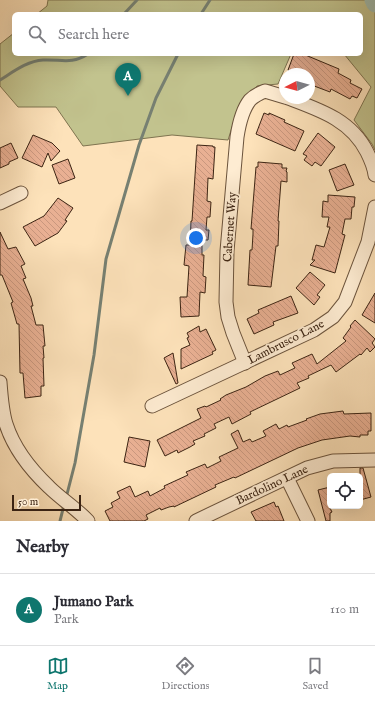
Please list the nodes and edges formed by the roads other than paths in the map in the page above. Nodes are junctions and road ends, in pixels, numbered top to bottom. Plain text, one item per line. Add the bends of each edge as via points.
1 (279, 96) edge
2 (301, 104) edge
3 (375, 175) edge
4 (21, 193) dead end
5 (0, 204) edge
6 (375, 208) edge
7 (372, 243) edge
8 (245, 363) junction
9 (0, 382) edge
10 (152, 406) dead end
11 (375, 460) edge
12 (287, 478) junction
13 (88, 521) edge
14 (196, 521) edge
15 (308, 521) edge

1 - 8 street, Cabernet Way via 264,91 251,99 244,110 237,137 226,302 233,334
2 - 3 street via 348,126 362,143 374,167
4 - 5 street
6 - 7 street, Lambrusco Lane
7 - 8 street, Lambrusco Lane via 345,302 333,317 314,330
8 - 10 street, Lambrusco Lane
9 - 13 street via 6,423 13,442 24,460
11 - 12 street, Bardolino Lane via 333,461 307,468
12 - 14 street, Bardolino Lane
12 - 15 street

